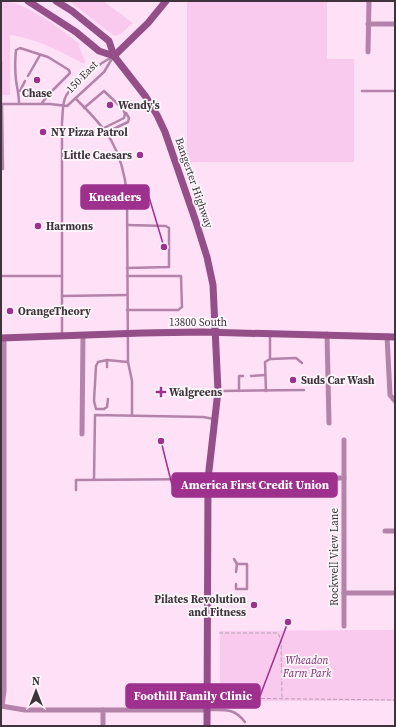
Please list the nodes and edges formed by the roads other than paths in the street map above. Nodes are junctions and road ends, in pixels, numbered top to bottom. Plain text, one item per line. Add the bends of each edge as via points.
1 (28, 1) edge
2 (56, 1) edge
3 (166, 1) edge
4 (369, 1) edge
5 (368, 24) junction
6 (395, 24) edge
7 (368, 52) dead end
8 (40, 55) junction
9 (114, 56) junction
10 (1, 62) edge
11 (28, 76) dead end
12 (25, 81) dead end
13 (362, 91) dead end
14 (395, 91) edge
15 (19, 92) junction
16 (76, 99) junction
17 (19, 103) junction
18 (1, 104) edge
19 (42, 104) junction
20 (64, 107) junction
21 (84, 108) junction
22 (123, 109) junction
23 (104, 128) junction
24 (107, 132) junction
25 (1, 169) edge
26 (127, 225) junction
27 (127, 268) junction
28 (1, 276) edge
29 (62, 276) junction
30 (127, 276) junction
31 (127, 295) junction
32 (62, 296) junction
33 (127, 310) junction
34 (216, 332) junction
35 (270, 333) junction
36 (127, 334) junction
37 (327, 334) junction
38 (83, 335) junction
39 (62, 336) junction
40 (391, 337) edge
41 (3, 338) edge
42 (270, 359) junction
43 (107, 360) junction
44 (128, 362) junction
45 (302, 363) dead end
46 (107, 367) dead end
47 (265, 375) junction
48 (243, 376) dead end
49 (251, 376) dead end
50 (392, 382) edge
51 (304, 390) dead end
52 (218, 391) junction
53 (239, 391) junction
54 (266, 391) junction
55 (108, 399) dead end
56 (395, 401) edge
57 (96, 409) junction
58 (95, 415) junction
59 (132, 416) junction
60 (215, 419) junction
61 (329, 423) dead end
62 (82, 434) dead end
63 (344, 440) dead end
64 (344, 478) junction
65 (208, 479) junction
66 (94, 480) junction
67 (76, 490) dead end
68 (385, 531) dead end
69 (395, 531) edge
70 (234, 559) dead end
71 (237, 564) junction
72 (236, 572) dead end
73 (236, 584) dead end
74 (344, 594) junction
75 (395, 594) edge
76 (344, 626) dead end
77 (1, 706) edge
78 (103, 710) junction
79 (208, 710) junction
80 (245, 722) dead end
81 (103, 726) edge
82 (208, 726) edge

1 - 9 main road, Bangerter Highway via 76,32 99,51
2 - 9 main road, Bangerter Highway via 109,41
3 - 9 main road, 150 East via 148,23
4 - 5 street
5 - 6 street
5 - 7 street
8 - 11 lane
8 - 15 lane via 20,48 16,50 16,81
8 - 19 lane via 48,57 70,73
9 - 16 lane, 150 East via 104,72
9 - 20 lane, 150 East via 96,66 67,94
9 - 34 main road, Bangerter Highway via 146,96 165,132 207,257 213,285
10 - 18 lane
12 - 15 lane
13 - 14 lane
15 - 17 lane
16 - 20 lane, 150 East
16 - 21 lane
17 - 18 lane
17 - 19 lane
18 - 25 lane
19 - 20 lane
20 - 29 lane
21 - 22 lane via 104,91
21 - 23 lane
22 - 23 lane via 124,118
22 - 24 lane via 129,118 128,122
23 - 24 lane
24 - 26 lane via 121,161 125,177
26 - 27 lane
26 - 27 lane via 169,228 170,258 169,267
27 - 30 lane
28 - 29 lane
29 - 32 lane
30 - 31 lane
30 - 33 lane via 181,276 182,281 182,307 178,310
31 - 32 lane
31 - 33 lane
32 - 39 lane
33 - 36 lane
34 - 35 main road, 13800 South
34 - 36 main road, 13800 South
34 - 52 main road, Bangerter Highway
35 - 37 main road, 13800 South
35 - 42 lane
36 - 38 main road, 13800 South
36 - 44 lane
37 - 40 main road, 13800 South
37 - 61 street
38 - 39 main road, 13800 South
38 - 62 street
39 - 41 main road, 13800 South
40 - 50 street
41 - 77 street via 4,691
42 - 45 lane via 296,358
42 - 47 lane via 265,362
43 - 44 lane
43 - 46 lane
43 - 57 lane via 98,362 96,366
44 - 59 lane via 132,381
47 - 49 lane
47 - 54 lane
48 - 53 lane via 239,376
50 - 56 street via 390,396
51 - 54 lane
52 - 53 lane
52 - 60 main road, Bangerter Highway
53 - 54 lane
55 - 57 lane via 107,407
57 - 58 lane
58 - 59 lane
58 - 66 lane
59 - 60 lane
60 - 65 main road, Bangerter Highway via 211,436
63 - 64 street, Rockwell View Lane
64 - 65 street
64 - 74 street, Rockwell View Lane
65 - 66 lane
65 - 79 main road, Bangerter Highway
66 - 67 lane via 76,480
68 - 69 street
70 - 71 lane
71 - 72 lane
71 - 73 lane via 247,564 247,589 236,589
74 - 75 street
74 - 76 street, Rockwell View Lane
77 - 78 street via 25,710
78 - 79 street
78 - 81 street
79 - 80 lane via 229,710 239,714
79 - 82 main road, Bangerter Highway

